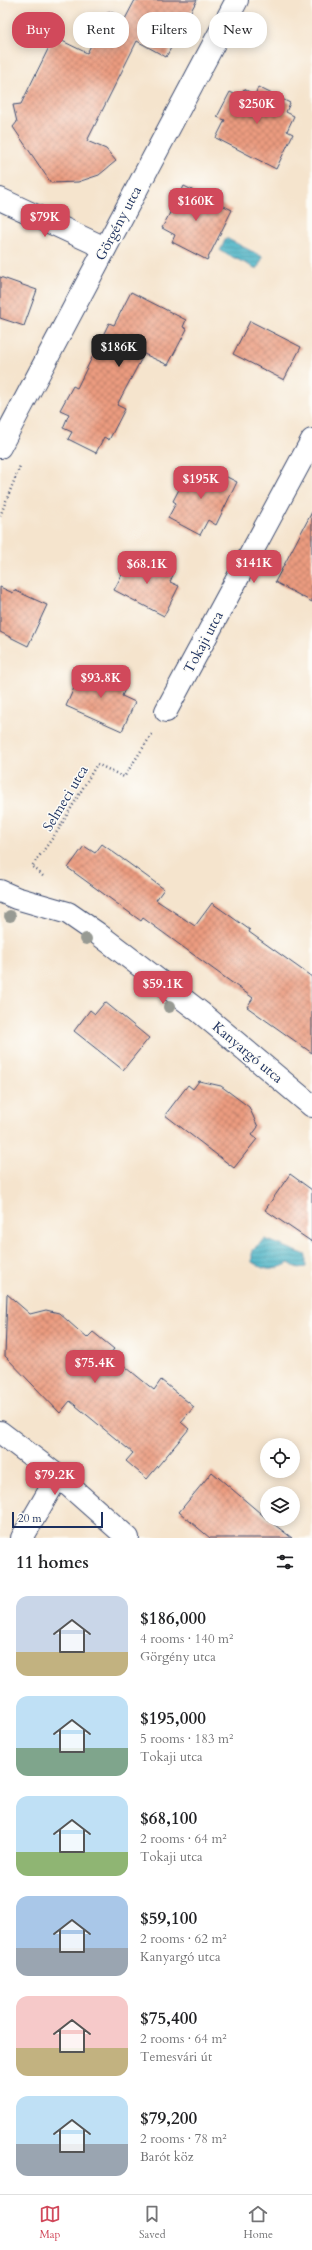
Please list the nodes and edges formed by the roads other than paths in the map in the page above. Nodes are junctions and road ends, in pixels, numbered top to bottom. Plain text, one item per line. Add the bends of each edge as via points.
1 (237, 0) edge
2 (0, 199) edge
3 (105, 248) junction
4 (312, 440) edge
5 (0, 447) edge
6 (166, 710) road end
7 (0, 891) edge
8 (312, 1106) edge
9 (0, 1432) edge
10 (58, 1476) junction
11 (22, 1538) edge
12 (128, 1538) edge

1 - 3 street, Görgény utca
2 - 3 street
3 - 5 street, Görgény utca
4 - 6 street, Tokaji utca
7 - 8 street, Kanyargó utca via 68,913 200,1012
9 - 10 street
10 - 11 street
10 - 12 street

